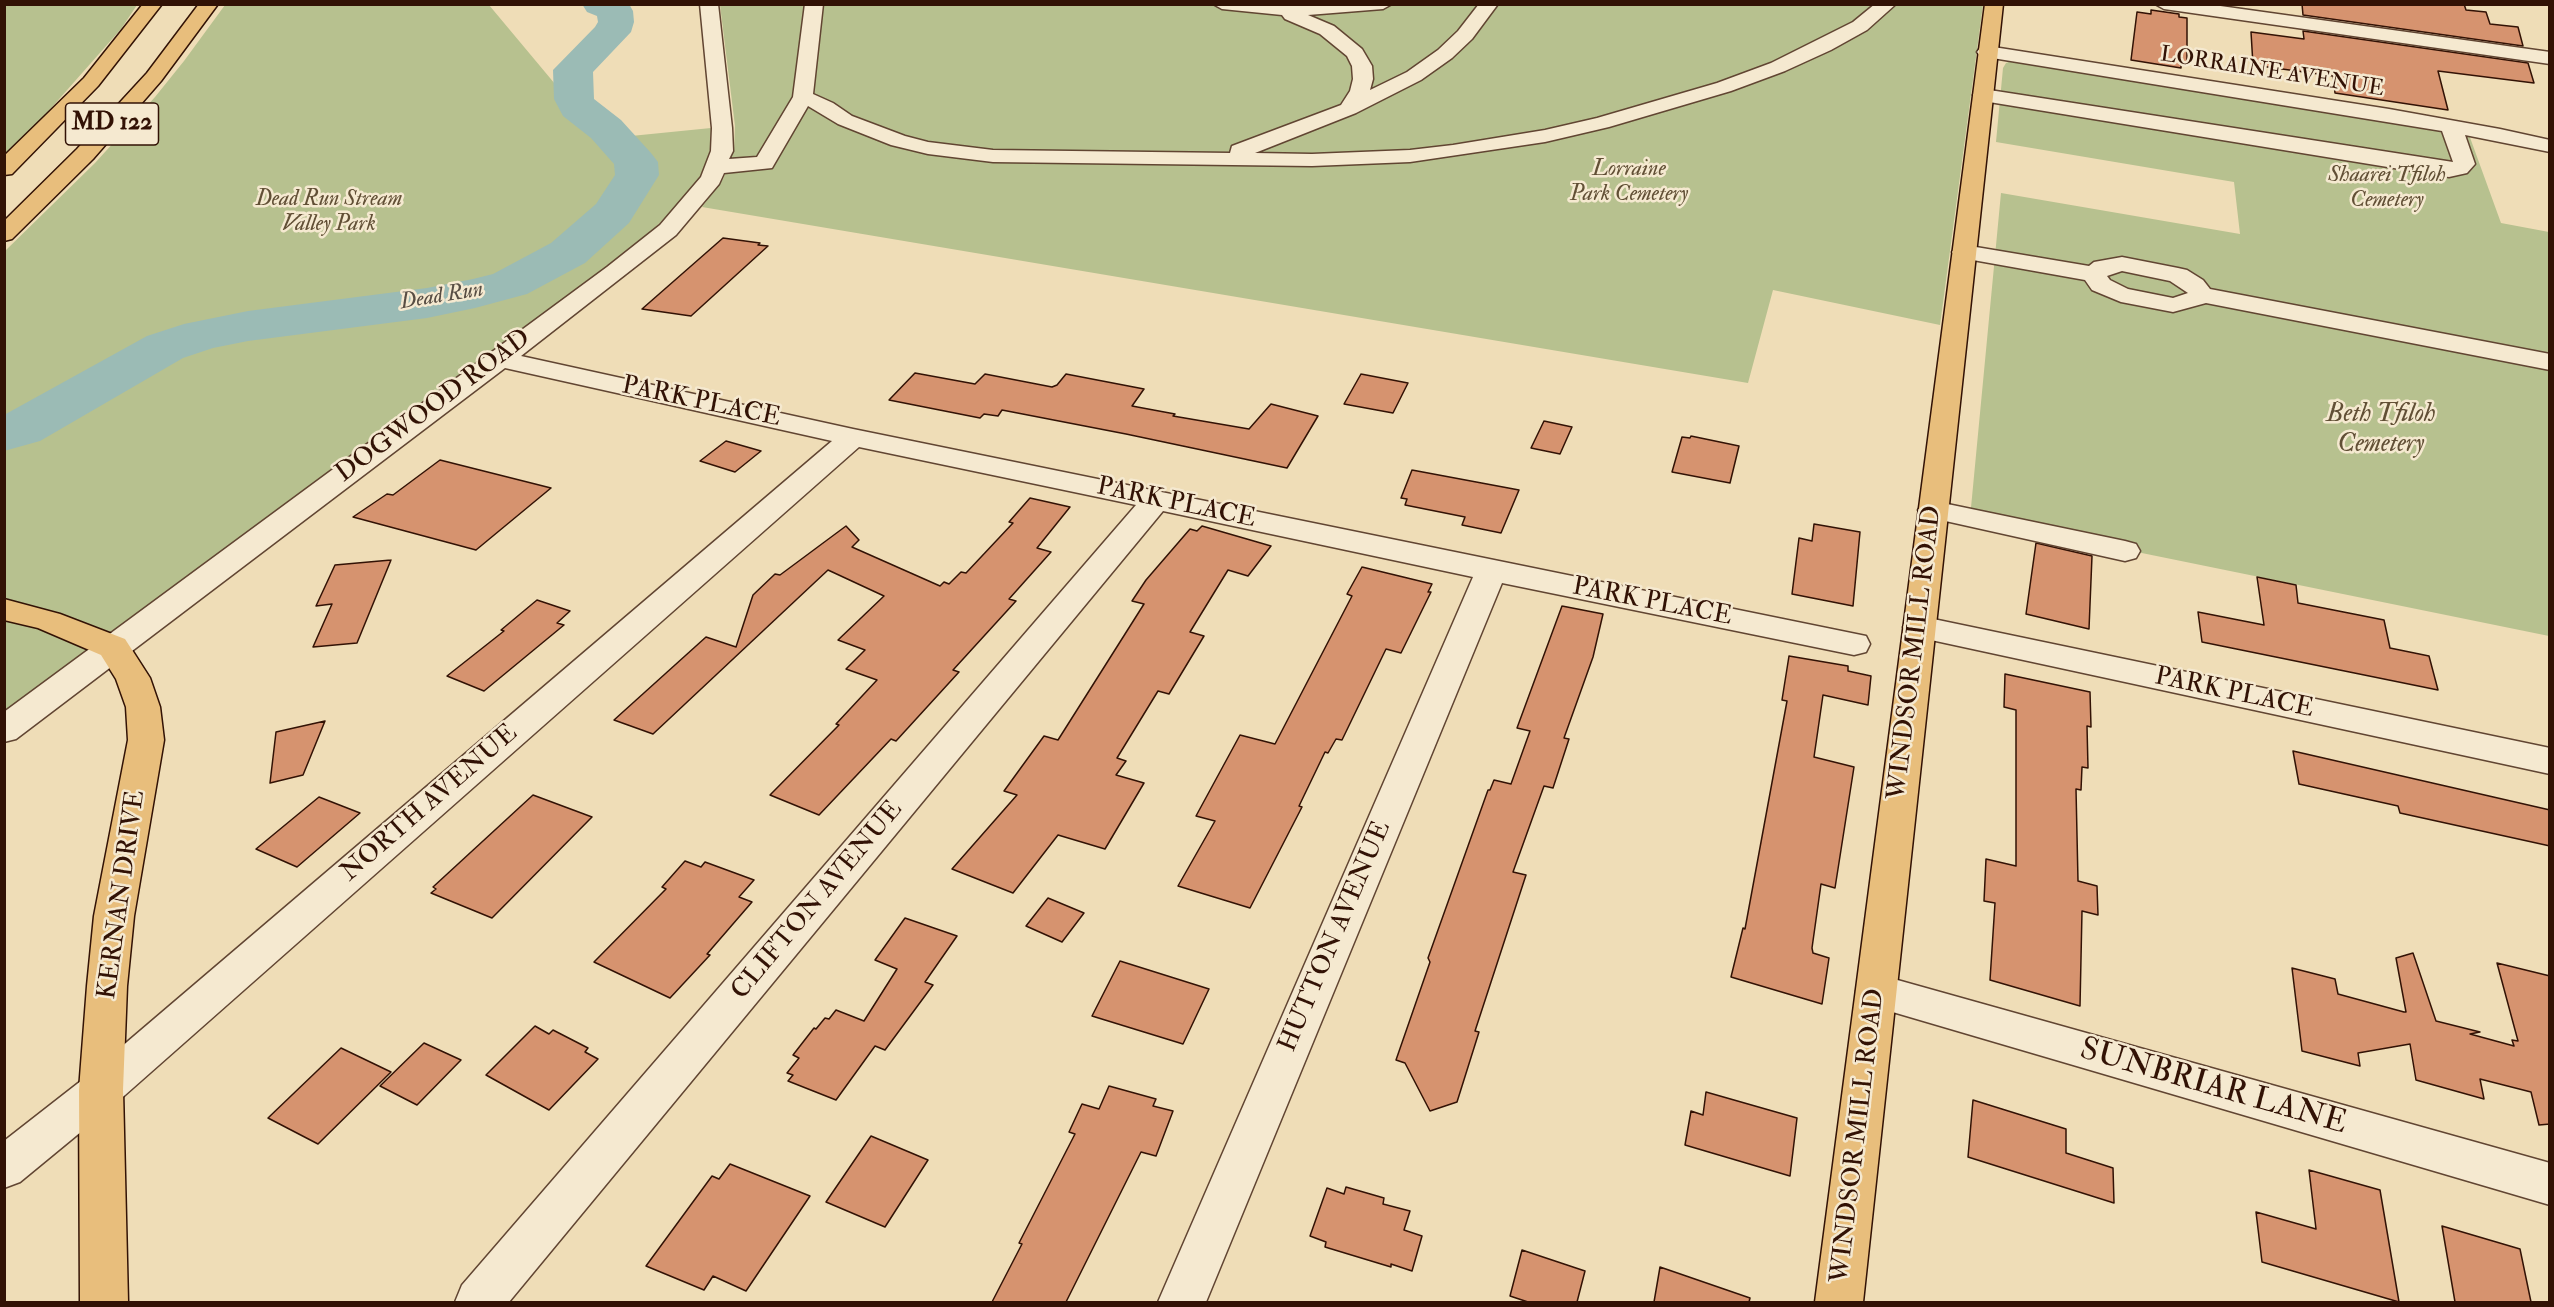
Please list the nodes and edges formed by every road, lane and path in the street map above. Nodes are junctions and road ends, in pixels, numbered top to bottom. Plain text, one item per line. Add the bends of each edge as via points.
1 (153, 4) edge
2 (208, 4) edge
3 (709, 4) edge
4 (813, 4) edge
5 (1222, 4) edge
6 (1383, 4) edge
7 (1489, 4) edge
8 (1887, 4) edge
9 (1994, 4) edge
10 (2164, 4) edge
11 (1278, 10) junction
12 (1987, 52) junction
13 (2550, 58) edge
14 (1983, 96) junction
15 (803, 97) junction
16 (1349, 110) junction
17 (2451, 126) junction
18 (2550, 147) edge
19 (1220, 159) junction
20 (717, 167) junction
21 (4, 169) edge
22 (4, 234) edge
23 (1964, 252) junction
24 (499, 359) junction
25 (2550, 362) edge
26 (853, 437) junction
27 (1157, 499) junction
28 (1933, 510) junction
29 (2125, 551) dead end
30 (1491, 571) junction
31 (4, 609) edge
32 (1919, 627) junction
33 (1854, 644) dead end
34 (113, 647) junction
35 (4, 730) edge
36 (2550, 762) edge
37 (1876, 991) junction
38 (101, 1090) junction
39 (4, 1168) edge
40 (2550, 1184) edge
41 (104, 1302) edge
42 (479, 1302) edge
43 (1182, 1302) edge
44 (1839, 1302) edge

1 - 21 main road, MD 122 via 91,82
2 - 22 main road, MD 122 via 154,77 85,154
3 - 20 street, DOGWOOD ROAD via 722,128
4 - 15 street
5 - 11 street
6 - 11 street
7 - 16 street via 1466,35 1445,54 1414,76
8 - 19 street via 1860,26 1778,67 1667,105 1545,136 1410,156
9 - 12 main road, WINDSOR MILL ROAD
10 - 13 street
11 - 16 street via 1327,30 1355,53 1363,78
12 - 14 main road, WINDSOR MILL ROAD
12 - 17 street, LORRAINE AVENUE
14 - 17 street via 2449,170 2464,164
14 - 23 main road, WINDSOR MILL ROAD
15 - 19 street via 874,133 928,148 993,156
15 - 20 street via 764,163
16 - 19 street
17 - 18 street, LORRAINE AVENUE
20 - 24 street, DOGWOOD ROAD via 668,230
23 - 25 street via 2093,274 2101,285 2121,295 2173,305 2193,302 2202,295
23 - 28 main road, WINDSOR MILL ROAD
24 - 26 street, PARK PLACE
24 - 34 street, DOGWOOD ROAD
26 - 27 street, PARK PLACE
26 - 38 street, NORTH AVENUE
27 - 30 street, PARK PLACE
27 - 42 street, CLIFTON AVENUE
28 - 29 street
28 - 32 main road, WINDSOR MILL ROAD
30 - 33 street, PARK PLACE
30 - 43 street, HUTTON AVENUE
31 - 34 main road via 49,621
32 - 36 street, PARK PLACE
32 - 37 main road, WINDSOR MILL ROAD
34 - 35 street, DOGWOOD ROAD
34 - 38 main road, KERNAN DRIVE via 133,678 143,707 146,740 114,916
37 - 40 street, SUNBRIAR LANE
37 - 44 main road, WINDSOR MILL ROAD
38 - 39 street, NORTH AVENUE
38 - 41 main road, KERNAN DRIVE

